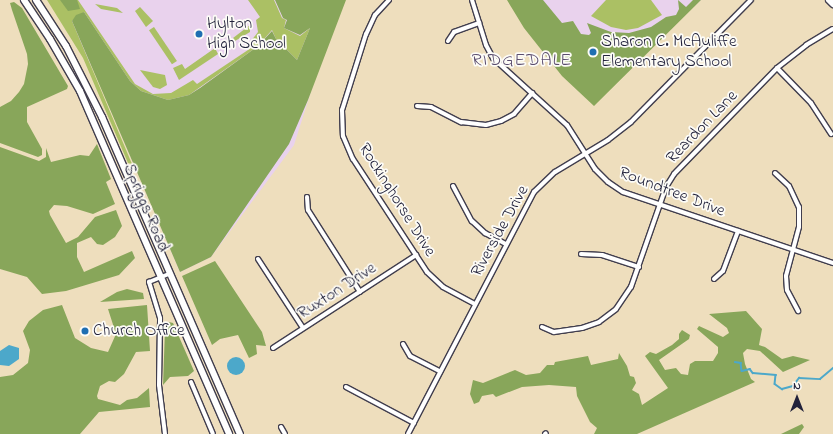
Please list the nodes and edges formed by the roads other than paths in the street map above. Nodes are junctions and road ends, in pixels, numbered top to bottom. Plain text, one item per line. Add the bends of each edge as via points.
1 (24, 0) edge
2 (36, 0) edge
3 (389, 0) edge
4 (472, 0) edge
5 (751, 0) edge
6 (829, 0) edge
7 (833, 4) edge
8 (479, 23) junction
9 (833, 29) edge
10 (448, 41) dead end
11 (777, 68) junction
12 (532, 93) junction
13 (417, 106) dead end
14 (831, 134) dead end
15 (585, 154) junction
16 (775, 173) dead end
17 (453, 186) dead end
18 (307, 197) dead end
19 (660, 204) junction
20 (738, 231) junction
21 (506, 244) junction
22 (792, 250) junction
23 (582, 254) dead end
24 (416, 255) junction
25 (258, 259) dead end
26 (833, 263) edge
27 (639, 267) junction
28 (169, 274) junction
29 (161, 277) junction
30 (714, 279) dead end
31 (360, 292) junction
32 (475, 304) junction
33 (798, 312) dead end
34 (542, 327) dead end
35 (303, 328) junction
36 (403, 344) dead end
37 (273, 348) dead end
38 (440, 371) junction
39 (191, 382) dead end
40 (346, 387) dead end
41 (414, 422) junction
42 (280, 427) dead end
43 (165, 434) edge
44 (213, 434) edge
45 (229, 434) edge
46 (240, 434) edge
47 (285, 434) edge
48 (408, 434) edge

1 - 29 main road, Spriggs Road via 80,91
2 - 28 main road, Spriggs Road via 85,81
3 - 24 street, Rockinghorse Drive via 375,15 366,34 345,100 342,129 353,159
4 - 8 street, Roundtree Drive
5 - 15 street, Riverside Drive via 631,122
6 - 7 main road
8 - 10 street via 454,32
8 - 12 street, Roundtree Drive via 493,58
9 - 11 street, Reardon Lane via 806,45
11 - 14 street via 811,103
11 - 19 street, Reardon Lane via 682,165 669,182
12 - 13 street via 514,114 486,125 461,122 431,107
12 - 15 street, Roundtree Drive via 567,126
15 - 19 street, Roundtree Drive via 598,173 611,185
15 - 21 street, Riverside Drive via 555,172 539,186
16 - 22 street via 790,186 799,207 800,227
17 - 21 street via 472,221 485,233
18 - 31 street via 308,210
19 - 20 street, Roundtree Drive
19 - 27 street, Reardon Lane
20 - 22 street, Roundtree Drive
20 - 30 street via 723,271
21 - 32 street, Riverside Drive
22 - 26 street, Roundtree Drive
22 - 33 street via 786,271 786,282
23 - 27 street via 602,255
24 - 31 street, Ruxton Drive
24 - 32 street, Rockinghorse Drive via 437,282
25 - 35 street
27 - 34 street, Reardon Lane via 621,304 599,322 582,328 559,331
28 - 29 street
28 - 46 main road, Spriggs Road
29 - 43 street via 149,282 160,318 159,385
29 - 45 main road, Spriggs Road
31 - 35 street, Ruxton Drive
32 - 38 street, Riverside Drive
35 - 37 street, Ruxton Drive
36 - 38 street via 410,356
38 - 41 street, Riverside Drive
39 - 44 street
40 - 41 street
41 - 48 street, Riverside Drive
42 - 47 street

